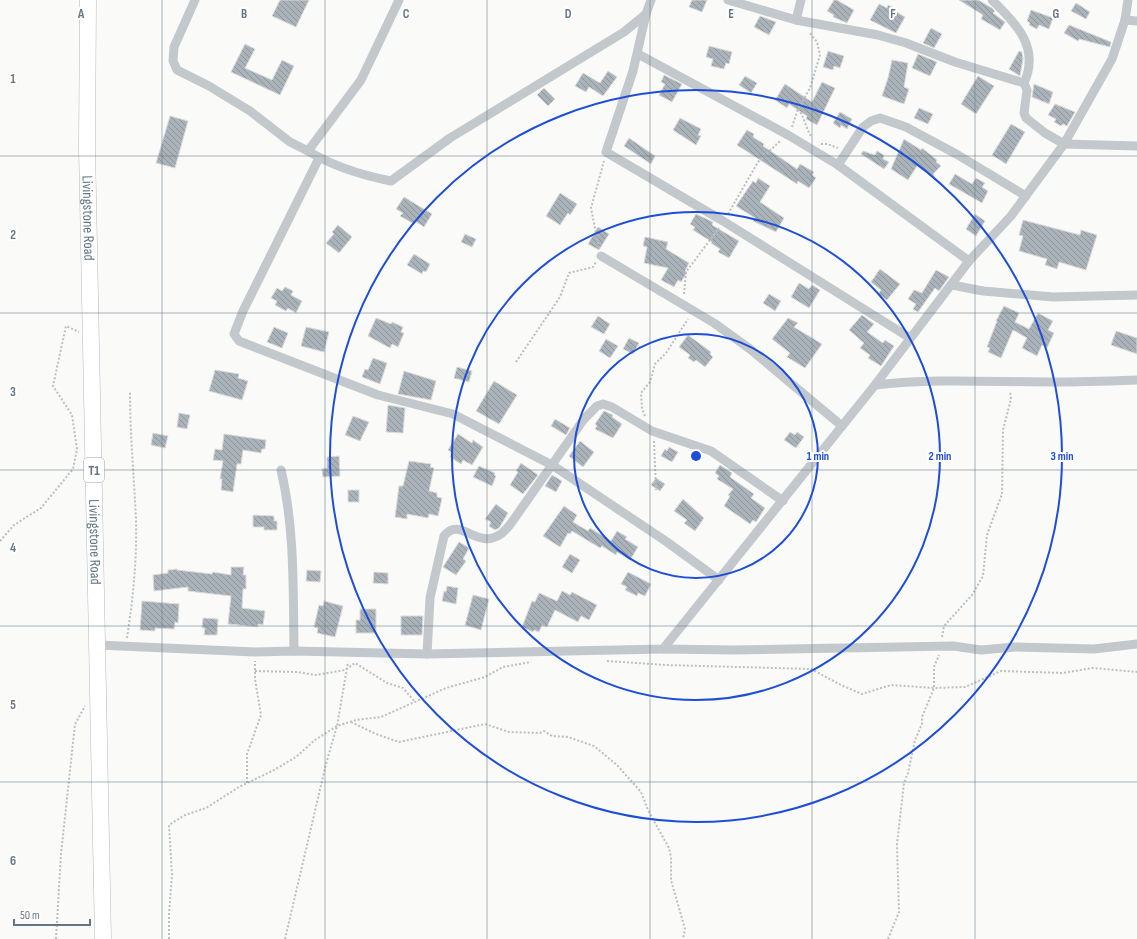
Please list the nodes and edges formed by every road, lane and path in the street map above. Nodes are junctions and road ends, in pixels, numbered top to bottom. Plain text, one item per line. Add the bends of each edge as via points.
1 (88, 0) edge
2 (195, 0) edge
3 (399, 0) edge
4 (650, 0) edge
5 (728, 0) edge
6 (801, 0) edge
7 (992, 0) edge
8 (1128, 0) edge
9 (646, 14) junction
10 (796, 20) junction
11 (1125, 20) junction
12 (1137, 21) edge
13 (638, 54) junction
14 (1024, 83) junction
15 (798, 109) junction
16 (788, 135) junction
17 (814, 140) dead end
18 (1064, 144) junction
19 (817, 145) dead end
20 (1137, 146) edge
21 (308, 151) junction
22 (606, 152) junction
23 (845, 153) junction
24 (319, 158) junction
25 (838, 165) junction
26 (1026, 196) junction
27 (723, 221) junction
28 (601, 256) junction
29 (969, 261) junction
30 (952, 285) junction
31 (1137, 295) edge
32 (683, 304) junction
33 (90, 338) junction
34 (910, 338) junction
35 (516, 362) dead end
36 (1009, 380) junction
37 (1137, 380) edge
38 (875, 385) junction
39 (130, 391) dead end
40 (842, 426) junction
41 (652, 431) junction
42 (552, 465) junction
43 (280, 470) dead end
44 (656, 490) dead end
45 (783, 501) junction
46 (0, 541) edge
47 (719, 580) junction
48 (1137, 644) edge
49 (98, 645) junction
50 (126, 646) junction
51 (939, 646) junction
52 (663, 649) junction
53 (294, 651) junction
54 (255, 652) junction
55 (350, 653) junction
56 (427, 654) junction
57 (606, 660) dead end
58 (537, 662) dead end
59 (345, 670) junction
60 (255, 672) junction
61 (1137, 672) edge
62 (934, 688) junction
63 (415, 702) junction
64 (86, 704) dead end
65 (350, 722) junction
66 (336, 726) junction
67 (247, 783) junction
68 (56, 939) edge
69 (103, 939) edge
70 (169, 939) edge
71 (285, 939) edge
72 (683, 939) edge
73 (888, 939) edge

1 - 33 highway, Livingstone Road / T1
2 - 21 street via 174,47 172,61 177,70 250,111 290,142
3 - 21 street via 361,80
4 - 9 street
5 - 10 street
6 - 10 street
7 - 14 street via 1008,14 1029,49 1029,73
8 - 11 street
9 - 13 street
9 - 24 street via 624,32 450,138 391,180 364,175
10 - 14 street via 892,39
10 - 15 path via 817,42 820,55 810,88
11 - 12 street
11 - 18 street via 1112,59
13 - 16 street
13 - 22 street
14 - 18 street via 1027,90 1023,108 1026,118
15 - 16 path
15 - 17 path
16 - 25 street
16 - 27 path via 766,152 758,162
18 - 20 street
18 - 26 street
19 - 23 path via 827,144
21 - 24 street
22 - 27 street
22 - 28 path via 591,208
23 - 25 street
23 - 26 street via 863,127 880,118 958,155
24 - 42 street via 243,311 234,334 239,341 378,395 454,414
25 - 29 street
26 - 29 street
27 - 32 path via 686,272
27 - 34 street
28 - 32 street
28 - 35 path via 593,267 569,272 560,297
29 - 30 street
30 - 31 street via 983,291 1053,297
30 - 34 street
32 - 40 street via 750,349
32 - 41 path via 689,316 666,353 655,364 650,382 641,393 642,409
33 - 46 path via 66,326 53,386 72,415 77,450 73,469 41,508 14,525
33 - 49 highway, Livingstone Road / T1
34 - 38 street
36 - 37 street
36 - 38 street via 906,381
36 - 51 path via 1011,399 1004,430 1002,494 987,535 983,576 972,595 944,626
38 - 40 street
39 - 50 path via 136,520 134,591
40 - 45 street
41 - 42 street via 603,404 591,411
41 - 44 path
41 - 45 street via 710,451
42 - 47 street
42 - 56 street via 502,534 488,539 478,538 456,528 449,529 444,536 430,598
43 - 53 street via 288,500
45 - 47 street
47 - 52 street
48 - 51 street via 1094,649 1014,647 981,650
49 - 50 street
49 - 69 highway, Livingstone Road / T1
50 - 54 street
51 - 52 street
51 - 62 path via 941,651 934,667
52 - 56 street
53 - 54 street
53 - 55 street
54 - 60 path
55 - 56 street
55 - 59 path
57 - 62 path via 666,665 811,669 862,694 890,684
58 - 63 path via 503,667 485,677 446,688
59 - 60 path via 316,675 297,672
59 - 63 path via 355,663 387,683 404,688
59 - 66 path
60 - 67 path via 261,715 247,754
61 - 62 path via 1093,668 1062,673 1001,671 965,687
62 - 73 path via 922,717 904,783 897,844 899,912
63 - 65 path via 381,717
64 - 68 path via 75,724 60,854
65 - 66 path
65 - 72 path via 399,742 485,724 509,732 544,731 552,736 568,737 594,746 617,765 641,792 669,848 671,880 685,929
66 - 67 path via 296,756
66 - 71 path
67 - 70 path via 206,808 185,815 169,825 172,875

